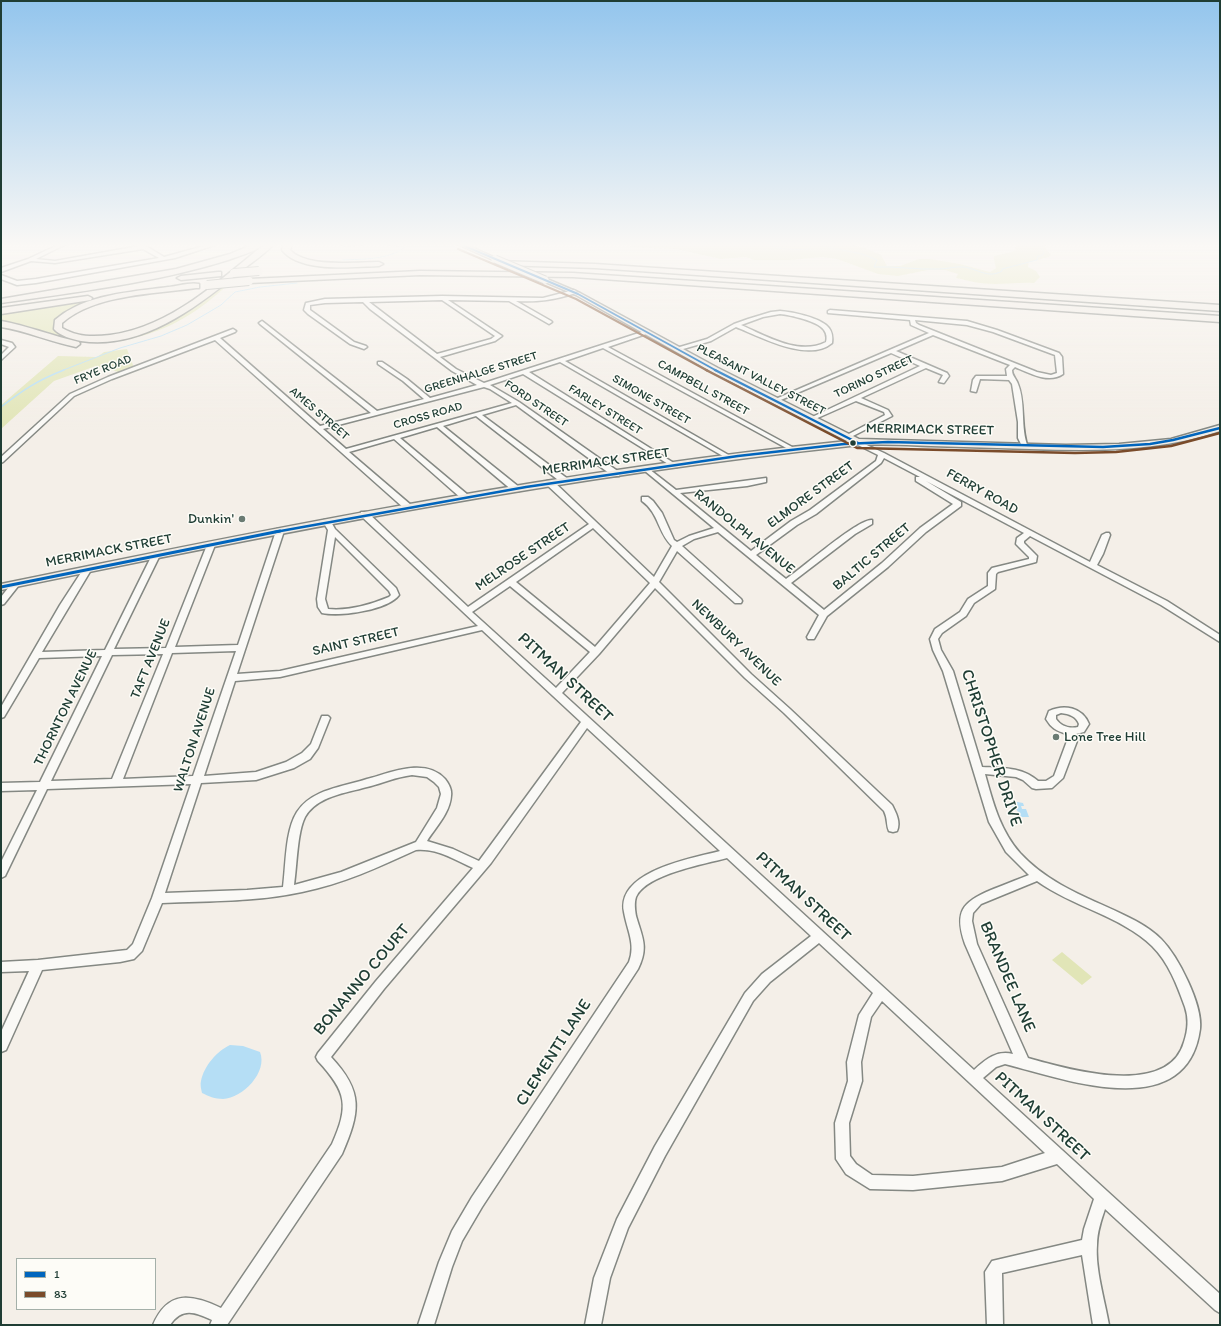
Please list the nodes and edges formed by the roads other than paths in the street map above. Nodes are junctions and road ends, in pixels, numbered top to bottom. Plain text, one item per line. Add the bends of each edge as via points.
1 (36, 306) edge
2 (83, 306) edge
3 (191, 306) edge
4 (202, 306) edge
5 (308, 306) edge
6 (370, 306) edge
7 (454, 306) edge
8 (521, 306) edge
9 (599, 306) edge
10 (1027, 306) edge
11 (1188, 306) edge
12 (1220, 308) edge
13 (1, 311) edge
14 (830, 312) dead end
15 (912, 318) junction
16 (1220, 319) edge
17 (549, 322) dead end
18 (262, 323) dead end
19 (1, 324) edge
20 (736, 325) junction
21 (233, 331) dead end
22 (647, 332) junction
23 (931, 334) dead end
24 (216, 338) junction
25 (1, 342) edge
26 (603, 346) junction
27 (364, 347) dead end
28 (676, 349) junction
29 (890, 351) junction
30 (437, 356) junction
31 (1, 358) edge
32 (560, 360) junction
33 (380, 363) dead end
34 (1014, 365) junction
35 (924, 366) junction
36 (524, 372) junction
37 (1012, 378) junction
38 (942, 382) dead end
39 (483, 385) junction
40 (974, 391) dead end
41 (855, 398) junction
42 (429, 400) junction
43 (774, 401) junction
44 (516, 403) junction
45 (377, 414) junction
46 (477, 414) junction
47 (810, 419) junction
48 (438, 425) junction
49 (319, 428) junction
50 (828, 428) junction
51 (1220, 428) edge
52 (395, 437) junction
53 (847, 437) junction
54 (885, 442) junction
55 (858, 443) junction
56 (819, 446) junction
57 (1025, 447) junction
58 (792, 450) junction
59 (345, 451) junction
60 (882, 454) junction
61 (730, 458) junction
62 (1, 462) edge
63 (675, 466) junction
64 (647, 470) junction
65 (616, 474) junction
66 (763, 480) dead end
67 (565, 481) junction
68 (550, 483) junction
69 (516, 489) junction
70 (674, 492) junction
71 (465, 497) junction
72 (644, 499) dead end
73 (408, 507) junction
74 (364, 514) junction
75 (869, 522) dead end
76 (594, 525) junction
77 (330, 526) junction
78 (719, 529) junction
79 (280, 531) junction
80 (1029, 533) junction
81 (1106, 535) dead end
82 (211, 545) junction
83 (678, 546) junction
84 (751, 555) junction
85 (156, 556) junction
86 (1092, 566) junction
87 (87, 570) junction
88 (511, 582) junction
89 (655, 583) junction
90 (785, 583) junction
91 (15, 585) junction
92 (1, 587) edge
93 (1, 602) edge
94 (738, 602) dead end
95 (468, 611) junction
96 (824, 614) junction
97 (485, 627) junction
98 (811, 637) dead end
99 (1220, 639) edge
100 (242, 648) junction
101 (169, 650) junction
102 (109, 652) junction
103 (596, 652) junction
104 (37, 655) junction
105 (231, 678) junction
106 (557, 693) junction
107 (1, 715) edge
108 (325, 718) dead end
109 (588, 721) junction
110 (1071, 732) dead end
111 (978, 770) junction
112 (197, 780) junction
113 (116, 783) junction
114 (44, 786) junction
115 (1, 787) edge
116 (893, 828) dead end
117 (420, 845) junction
118 (730, 853) junction
119 (481, 867) junction
120 (1, 873) edge
121 (1037, 876) junction
122 (288, 890) junction
123 (158, 898) junction
124 (820, 936) junction
125 (38, 965) junction
126 (1, 967) edge
127 (880, 992) junction
128 (1, 1046) edge
129 (1024, 1063) junction
130 (974, 1078) junction
131 (1059, 1156) junction
132 (1102, 1196) junction
133 (1089, 1246) junction
134 (1220, 1304) edge
135 (220, 1321) edge
136 (161, 1325) edge
137 (426, 1325) edge
138 (593, 1325) edge
139 (995, 1325) edge
140 (1101, 1325) edge

1 - 13 highway
2 - 3 highway via 65,314 58,322 58,329 69,336 96,339 126,335 158,325
4 - 19 highway via 189,316 163,329 136,338 100,344 55,340 24,328
5 - 27 street via 310,313 352,343
6 - 30 street, FORD STREET
7 - 30 street via 499,336 496,340
8 - 17 street
9 - 22 main road, PLEASANT VALLEY STREET
10 - 16 highway, bridge
11 - 12 highway
14 - 15 street
15 - 34 street via 913,324 917,326
15 - 34 street via 967,323 995,331 1057,354 1060,358 1061,373 1046,376
18 - 45 street
20 - 20 street via 807,350 820,349 829,343 830,335 824,326 792,313 774,312
20 - 28 street via 709,340
21 - 24 street, FRYE ROAD
22 - 26 street, GREENHALGE STREET
22 - 28 main road, PLEASANT VALLEY STREET
23 - 29 street
24 - 49 street, AMES STREET
24 - 62 street, FRYE ROAD via 72,395
25 - 31 street via 12,345 10,351
26 - 32 street, GREENHALGE STREET
26 - 58 street, CAMPBELL STREET
28 - 43 main road, PLEASANT VALLEY STREET
29 - 35 street
29 - 43 street
30 - 39 street, FORD STREET via 466,377
32 - 36 street, GREENHALGE STREET
32 - 61 street, SIMONE STREET
33 - 42 street
34 - 37 street via 1008,370
35 - 38 street via 945,374
35 - 41 street, TORINO STREET
36 - 39 street, GREENHALGE STREET
36 - 63 street, FARLEY STREET
37 - 40 street via 978,377
37 - 57 street via 1022,427 1021,438
39 - 42 street, GREENHALGE STREET
39 - 44 street, FORD STREET
41 - 47 street, TORINO STREET
41 - 53 street via 886,411 888,416
42 - 45 street, GREENHALGE STREET
43 - 47 main road, PLEASANT VALLEY STREET
44 - 46 street, CROSS ROAD
44 - 65 street, FORD STREET
45 - 49 street, GREENHALGE STREET
46 - 48 street, CROSS ROAD
46 - 67 street
47 - 50 main road, PLEASANT VALLEY STREET
48 - 52 street, CROSS ROAD
48 - 69 street
49 - 59 street, AMES STREET
50 - 53 main road, PLEASANT VALLEY STREET
50 - 56 main road via 831,432 830,437
51 - 57 main road, MERRIMACK STREET via 1170,441 1136,445 1086,448
52 - 59 street, CROSS ROAD
52 - 71 street
53 - 55 main road, PLEASANT VALLEY STREET
54 - 55 main road, MERRIMACK STREET
54 - 57 main road, MERRIMACK STREET
54 - 60 main road
55 - 56 main road, MERRIMACK STREET
55 - 60 street, FERRY ROAD
56 - 58 main road, MERRIMACK STREET
58 - 61 main road, MERRIMACK STREET
59 - 73 street, AMES STREET
60 - 80 street, FERRY ROAD
60 - 84 street, ELMORE STREET via 879,462 814,512 794,523
60 - 96 street, BALTIC STREET via 887,460 958,504
61 - 63 main road, MERRIMACK STREET
63 - 64 main road, MERRIMACK STREET
64 - 65 main road, MERRIMACK STREET
64 - 70 street, RANDOLPH AVENUE
65 - 67 main road, MERRIMACK STREET
66 - 70 street via 750,486
67 - 68 main road, MERRIMACK STREET
68 - 69 main road, MERRIMACK STREET
68 - 76 street, NEWBURY AVENUE
69 - 71 main road, MERRIMACK STREET
70 - 78 street, RANDOLPH AVENUE
71 - 73 main road, MERRIMACK STREET
72 - 83 street via 652,504 662,518 671,541
73 - 74 main road, MERRIMACK STREET
74 - 77 main road, MERRIMACK STREET
74 - 95 street, PITMAN STREET
75 - 90 street
76 - 88 street, MELROSE STREET
76 - 89 street, NEWBURY AVENUE
77 - 77 street via 393,590 395,595 392,600 356,609 325,611 321,599
77 - 79 main road, MERRIMACK STREET
78 - 83 street via 695,536
78 - 84 street, RANDOLPH AVENUE
79 - 82 main road, MERRIMACK STREET
79 - 100 street, WALTON AVENUE
80 - 86 street, FERRY ROAD
80 - 111 street, CHRISTOPHER DRIVE via 1022,537 1020,544 1033,556 1033,560 995,570 992,573 990,590 971,601 960,617 935,636 935,646 948,671
81 - 86 street
82 - 85 main road, MERRIMACK STREET
82 - 101 street, TAFT AVENUE
83 - 89 street via 670,555
83 - 94 street
84 - 90 street, RANDOLPH AVENUE
85 - 87 main road, MERRIMACK STREET
85 - 102 street, THORNTON AVENUE
86 - 99 street, FERRY ROAD via 1164,603
87 - 91 main road, MERRIMACK STREET
87 - 104 street
88 - 95 street, MELROSE STREET
88 - 103 street
89 - 103 street
89 - 116 street, NEWBURY AVENUE via 748,676 888,808 893,818
90 - 96 street, RANDOLPH AVENUE
91 - 92 main road, MERRIMACK STREET
91 - 93 street
95 - 97 street, PITMAN STREET
96 - 98 street, BALTIC STREET
97 - 105 street, SAINT STREET via 280,674
97 - 106 street, PITMAN STREET
100 - 101 street
100 - 105 street, WALTON AVENUE
101 - 102 street
101 - 113 street, TAFT AVENUE
102 - 104 street
102 - 114 street, THORNTON AVENUE
103 - 106 street
104 - 107 street
105 - 112 street, WALTON AVENUE
106 - 109 street, PITMAN STREET
108 - 112 street via 315,746 306,756 294,763 251,777
109 - 118 street, PITMAN STREET
109 - 119 street, BONANNO COURT
110 - 111 street via 1072,742 1058,778 1048,785 1036,785 1022,774
111 - 121 street, CHRISTOPHER DRIVE via 997,830 1013,853
112 - 113 street
112 - 123 street, WALTON AVENUE
113 - 114 street
114 - 115 street
114 - 120 street, THORNTON AVENUE
117 - 119 street via 434,846
117 - 122 street via 342,876
117 - 122 street via 445,804 445,789 436,777 419,772 406,772 331,793 311,804 298,821
118 - 124 street, PITMAN STREET
118 - 137 street, CLEMENTI LANE via 667,870 640,883 634,890 629,909 639,944 634,965 457,1236 444,1267
119 - 135 street, BONANNO COURT via 380,985 323,1058 346,1084 350,1113 344,1132 337,1149
121 - 129 street, BRANDEE LANE via 977,901 967,912 965,923 971,944
121 - 129 street, CHRISTOPHER DRIVE via 1134,926 1158,944 1174,964 1181,979 1194,1017 1193,1036 1186,1056 1177,1068 1143,1081 1116,1083 1087,1080
122 - 123 street via 248,895
123 - 125 street, WALTON AVENUE via 141,941 130,955
124 - 127 street, PITMAN STREET
124 - 138 street via 766,978 750,997 660,1151 622,1224 602,1278
125 - 126 street
125 - 128 street
127 - 130 street, PITMAN STREET
127 - 131 street via 865,1015 854,1062 854,1081 842,1123 843,1159 851,1169 870,1182 912,1183 1002,1174
129 - 130 street, CHRISTOPHER DRIVE via 1005,1058 992,1062
130 - 131 street, PITMAN STREET
131 - 132 street, PITMAN STREET
132 - 133 street via 1091,1229
132 - 134 street, PITMAN STREET
133 - 139 street via 997,1266 993,1272
133 - 140 street
135 - 136 street, BONANNO COURT via 195,1304 186,1304 172,1311

